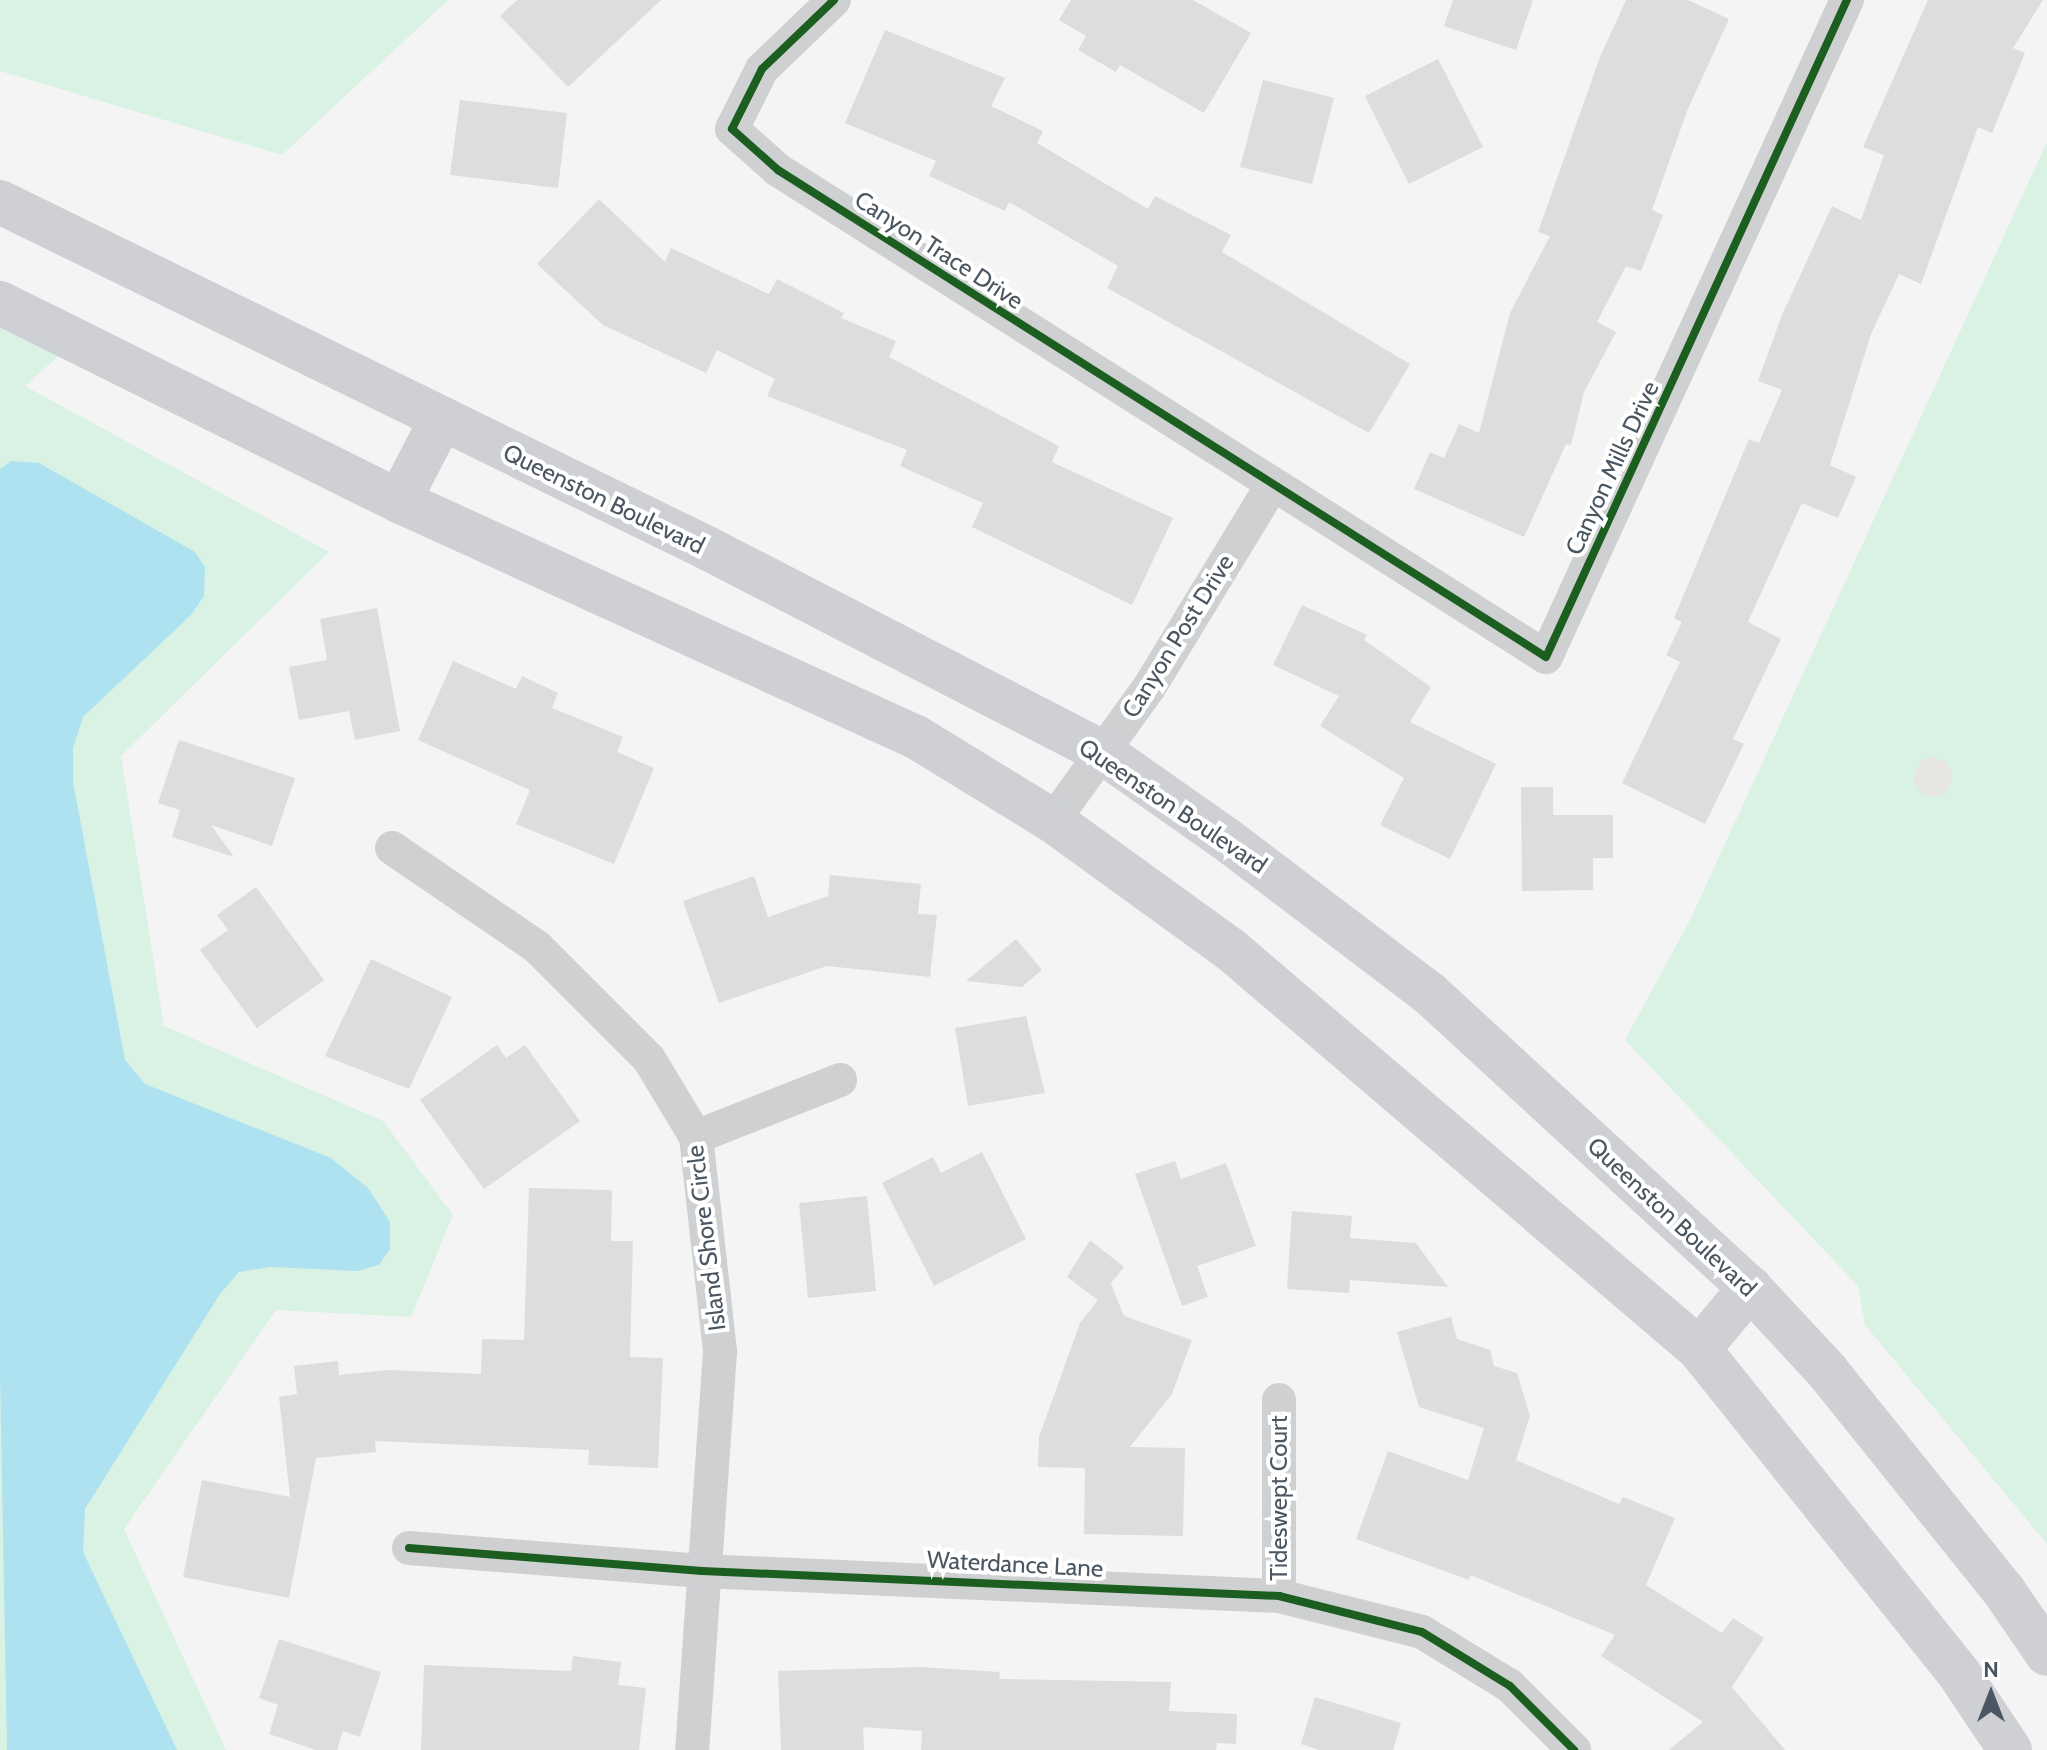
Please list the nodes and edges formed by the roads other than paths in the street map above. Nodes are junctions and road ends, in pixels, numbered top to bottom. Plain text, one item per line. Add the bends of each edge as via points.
1 (834, 0) edge
2 (1847, 0) edge
3 (0, 202) edge
4 (0, 303) edge
5 (441, 420) junction
6 (1271, 487) junction
7 (399, 501) junction
8 (1102, 752) junction
9 (1053, 821) junction
10 (392, 848) dead end
11 (840, 1080) dead end
12 (696, 1137) junction
13 (1750, 1288) junction
14 (1699, 1349) junction
15 (1279, 1400) dead end
16 (409, 1548) dead end
17 (702, 1571) junction
18 (1279, 1596) junction
19 (2047, 1654) edge
20 (692, 1750) edge
21 (1574, 1750) edge
22 (2010, 1750) edge

1 - 6 street, Canyon Trace Drive via 762,69 732,129 778,170
2 - 6 street, Canyon Mills Drive via 1546,657
3 - 5 main road, Queenston Boulevard
4 - 7 main road
5 - 7 main road
5 - 8 main road, Queenston Boulevard via 709,549
6 - 8 street, Canyon Post Drive via 1150,686
7 - 9 main road via 916,737
8 - 9 street, Canyon Post Drive
8 - 13 main road, Queenston Boulevard via 1429,993
9 - 14 main road via 1230,949
10 - 12 street, Island Shore Circle via 537,947 649,1059
11 - 12 street
12 - 17 street, Island Shore Circle via 720,1352
13 - 14 main road
13 - 19 main road, Queenston Boulevard via 1827,1371 2004,1591
14 - 22 main road via 1960,1675
15 - 18 street, Tideswept Court
16 - 17 street, Waterdance Lane
17 - 18 street, Waterdance Lane
17 - 20 street, Island Shore Circle
18 - 21 street, Waterdance Lane via 1422,1632 1510,1686

